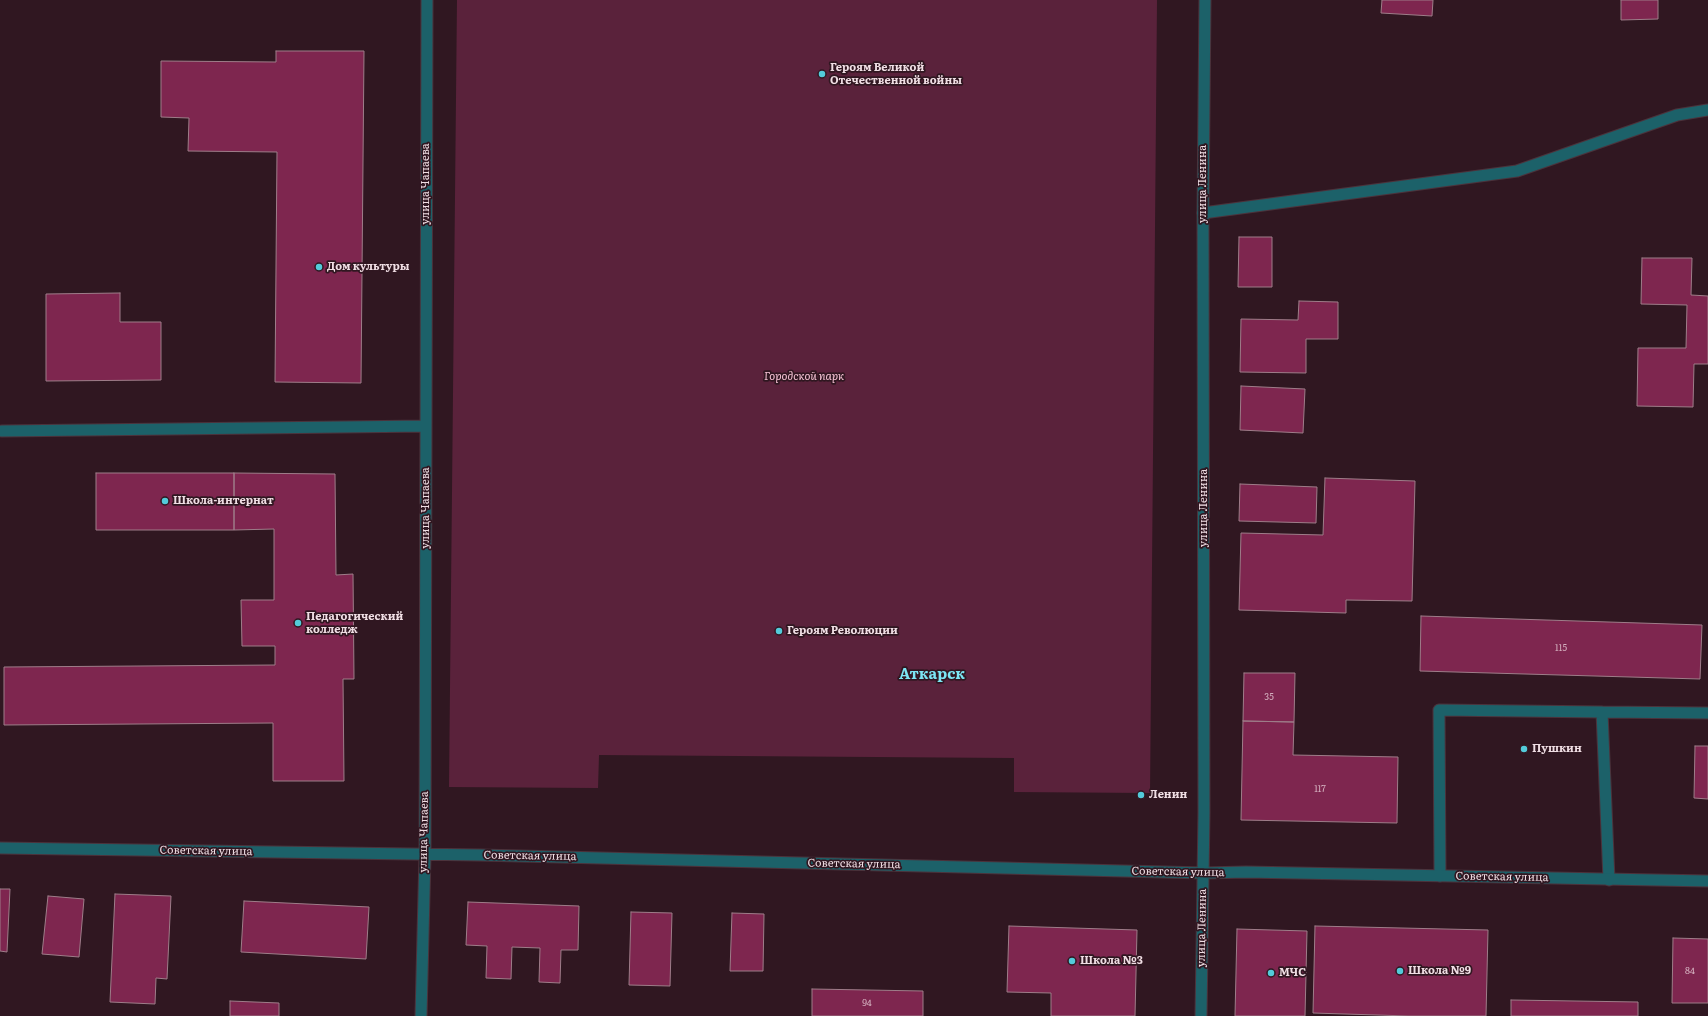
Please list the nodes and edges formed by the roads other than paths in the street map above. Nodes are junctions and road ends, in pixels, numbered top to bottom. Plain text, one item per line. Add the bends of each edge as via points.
1 (427, 0) edge
2 (1205, 0) edge
3 (1708, 110) edge
4 (1203, 213) junction
5 (426, 426) junction
6 (2, 431) dead end
7 (1602, 712) junction
8 (1708, 713) edge
9 (0, 848) edge
10 (425, 855) junction
11 (1204, 873) junction
12 (1440, 876) junction
13 (1609, 880) junction
14 (1708, 881) edge
15 (421, 1016) edge
16 (1201, 1016) edge

1 - 5 street, улица Чапаева
2 - 4 street, улица Ленина
3 - 4 street via 1677,115 1518,171
4 - 11 street, улица Ленина
5 - 6 street
5 - 10 street, улица Чапаева
7 - 8 street
7 - 12 street via 1439,710
7 - 13 street
9 - 10 street, Советская улица
10 - 11 street, Советская улица
10 - 15 street, улица Чапаева
11 - 12 street, Советская улица
11 - 16 street, улица Ленина
12 - 13 street, Советская улица
13 - 14 street, Советская улица

